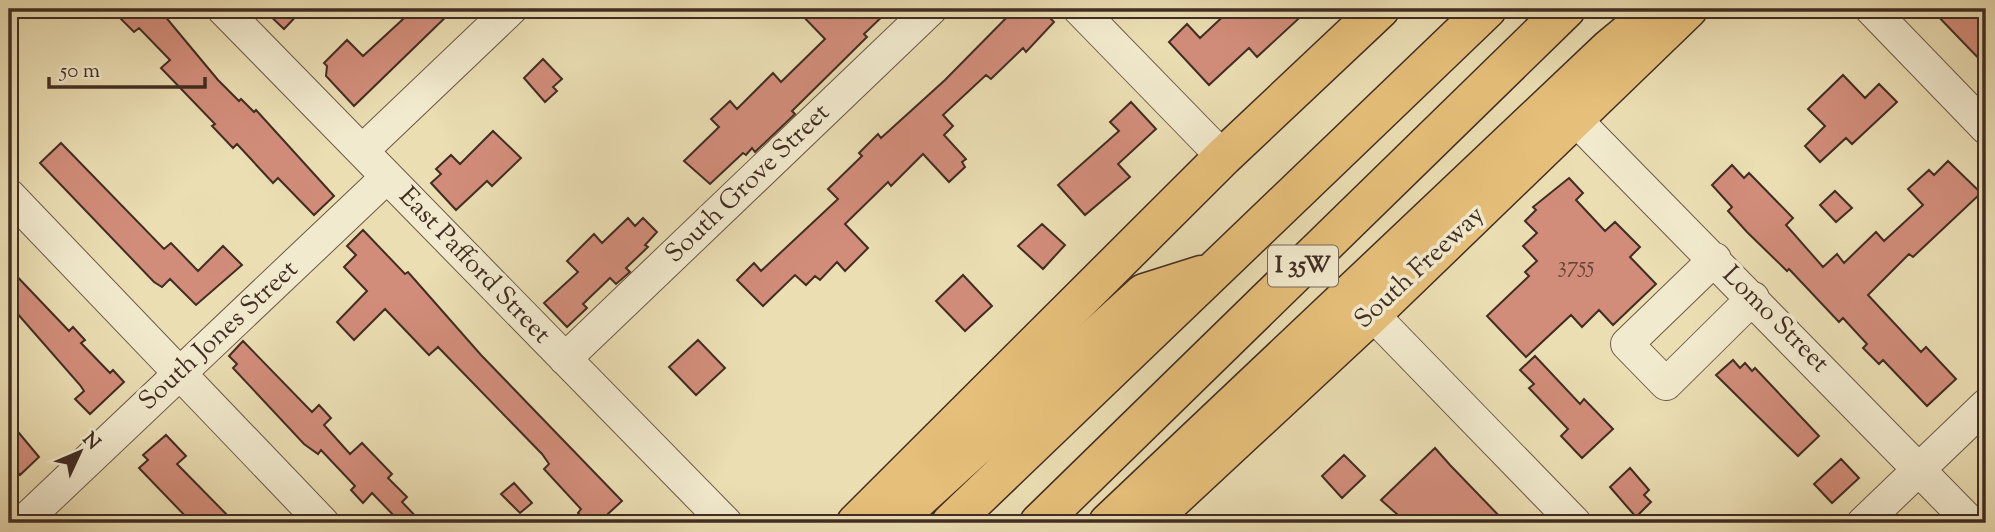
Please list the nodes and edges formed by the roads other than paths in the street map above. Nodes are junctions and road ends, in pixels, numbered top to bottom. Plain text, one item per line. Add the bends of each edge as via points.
1 (223, 9) edge
2 (511, 9) edge
3 (931, 9) edge
4 (1079, 9) edge
5 (1380, 9) edge
6 (1487, 9) edge
7 (1566, 9) edge
8 (1657, 9) edge
9 (1688, 9) edge
10 (1871, 9) edge
11 (1576, 120) junction
12 (1986, 128) edge
13 (362, 151) junction
14 (1223, 156) junction
15 (387, 177) junction
16 (9, 195) edge
17 (1706, 268) junction
18 (1210, 273) junction
19 (1753, 298) junction
20 (1372, 314) junction
21 (565, 359) junction
22 (180, 373) junction
23 (1986, 405) edge
24 (1919, 469) junction
25 (22, 523) edge
26 (323, 523) edge
27 (726, 523) edge
28 (856, 523) edge
29 (892, 523) edge
30 (951, 523) edge
31 (1039, 523) edge
32 (1108, 523) edge
33 (1147, 523) edge
34 (1575, 523) edge
35 (1863, 523) edge
36 (1971, 523) edge

1 - 13 street, East Pafford Street
2 - 13 street
3 - 21 street, South Grove Street
4 - 14 street
5 - 14 main road
6 - 18 main road, I 35W
7 - 31 main road, I 35W
8 - 32 main road via 1610,48
9 - 11 main road, South Freeway
10 - 12 street
11 - 17 street, Lomo Street
11 - 20 main road, South Freeway
13 - 15 street, East Pafford Street
14 - 28 main road
15 - 21 street, East Pafford Street
15 - 22 street, South Jones Street
16 - 22 street
17 - 19 street, Lomo Street
17 - 19 street via 1628,344 1666,384
18 - 29 main road via 1144,293
18 - 30 main road, I 35W
19 - 24 street, Lomo Street
20 - 33 main road, South Freeway
20 - 34 street
21 - 27 street, East Pafford Street
22 - 25 street, South Jones Street
22 - 26 street
23 - 24 street
24 - 35 street
24 - 36 street, Lomo Street

